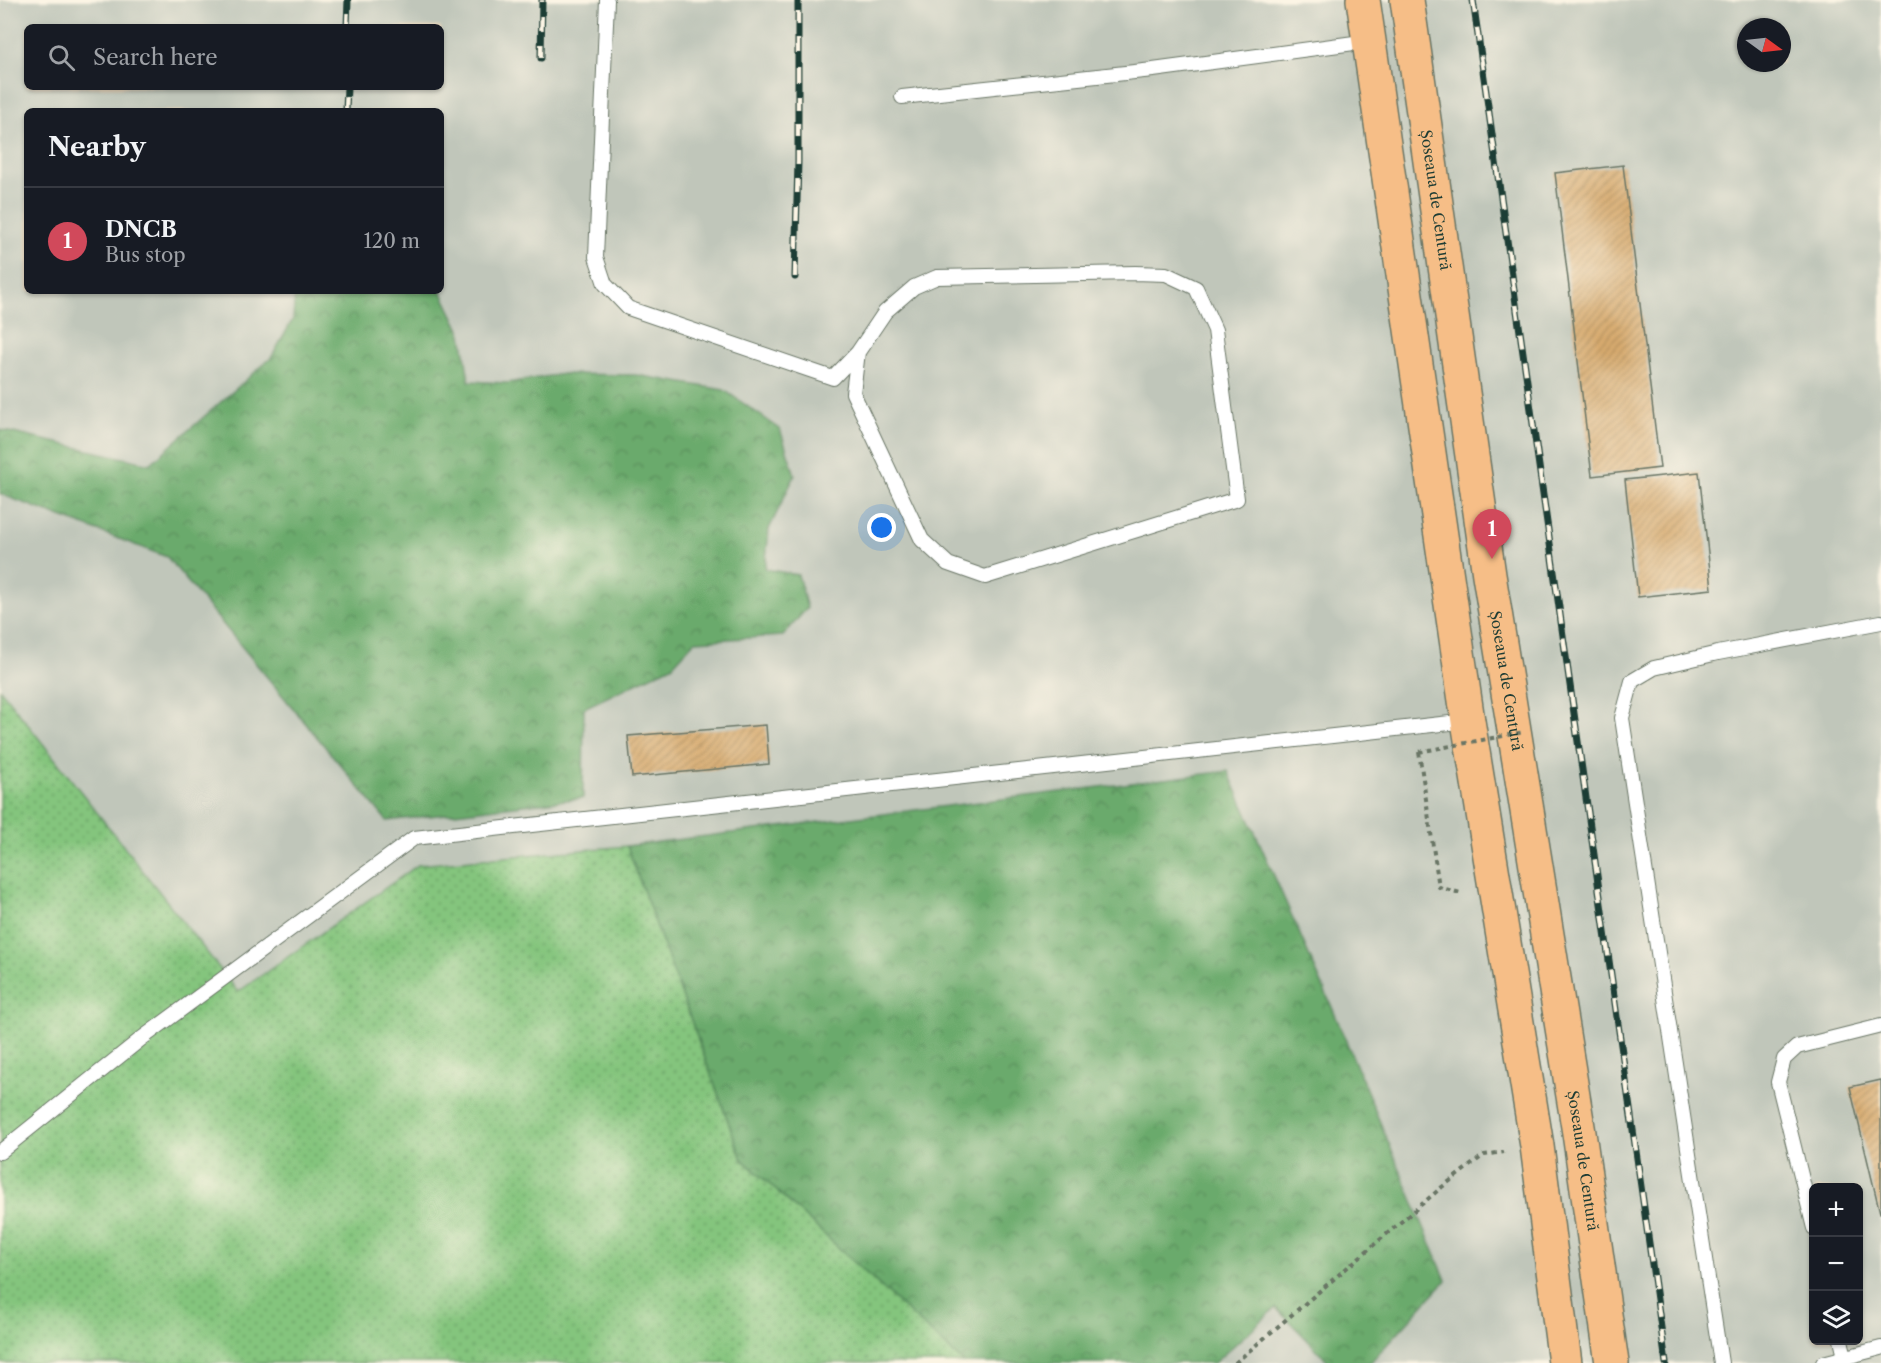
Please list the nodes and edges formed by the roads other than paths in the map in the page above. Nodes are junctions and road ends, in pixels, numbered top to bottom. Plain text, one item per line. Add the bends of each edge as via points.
1 (607, 0) edge
2 (1363, 0) edge
3 (1407, 0) edge
4 (1369, 41) junction
5 (902, 97) dead end
6 (858, 352) junction
7 (1881, 622) edge
8 (1468, 721) junction
9 (1881, 1026) edge
10 (0, 1152) edge
11 (1809, 1208) edge
12 (1842, 1345) edge
13 (1881, 1348) edge
14 (1611, 1355) edge
15 (1845, 1357) junction
16 (1565, 1363) edge
17 (1721, 1363) edge
18 (1823, 1363) edge

1 - 6 lane via 596,257 604,284 628,308 833,378
2 - 4 main road
3 - 14 main road, Șoseaua de Centură via 1487,564 1580,1133
4 - 5 lane via 1153,70
4 - 8 main road
6 - 6 lane via 853,393 922,540 948,564 985,577 1237,499 1215,330 1196,288 1166,274 937,278 914,287 885,312
7 - 17 lane via 1654,668 1632,681 1622,718
8 - 10 lane via 414,838 141,1039
8 - 16 main road via 1537,1146
9 - 11 lane via 1797,1047 1784,1059 1778,1082
12 - 15 lane
13 - 15 lane
15 - 18 lane

